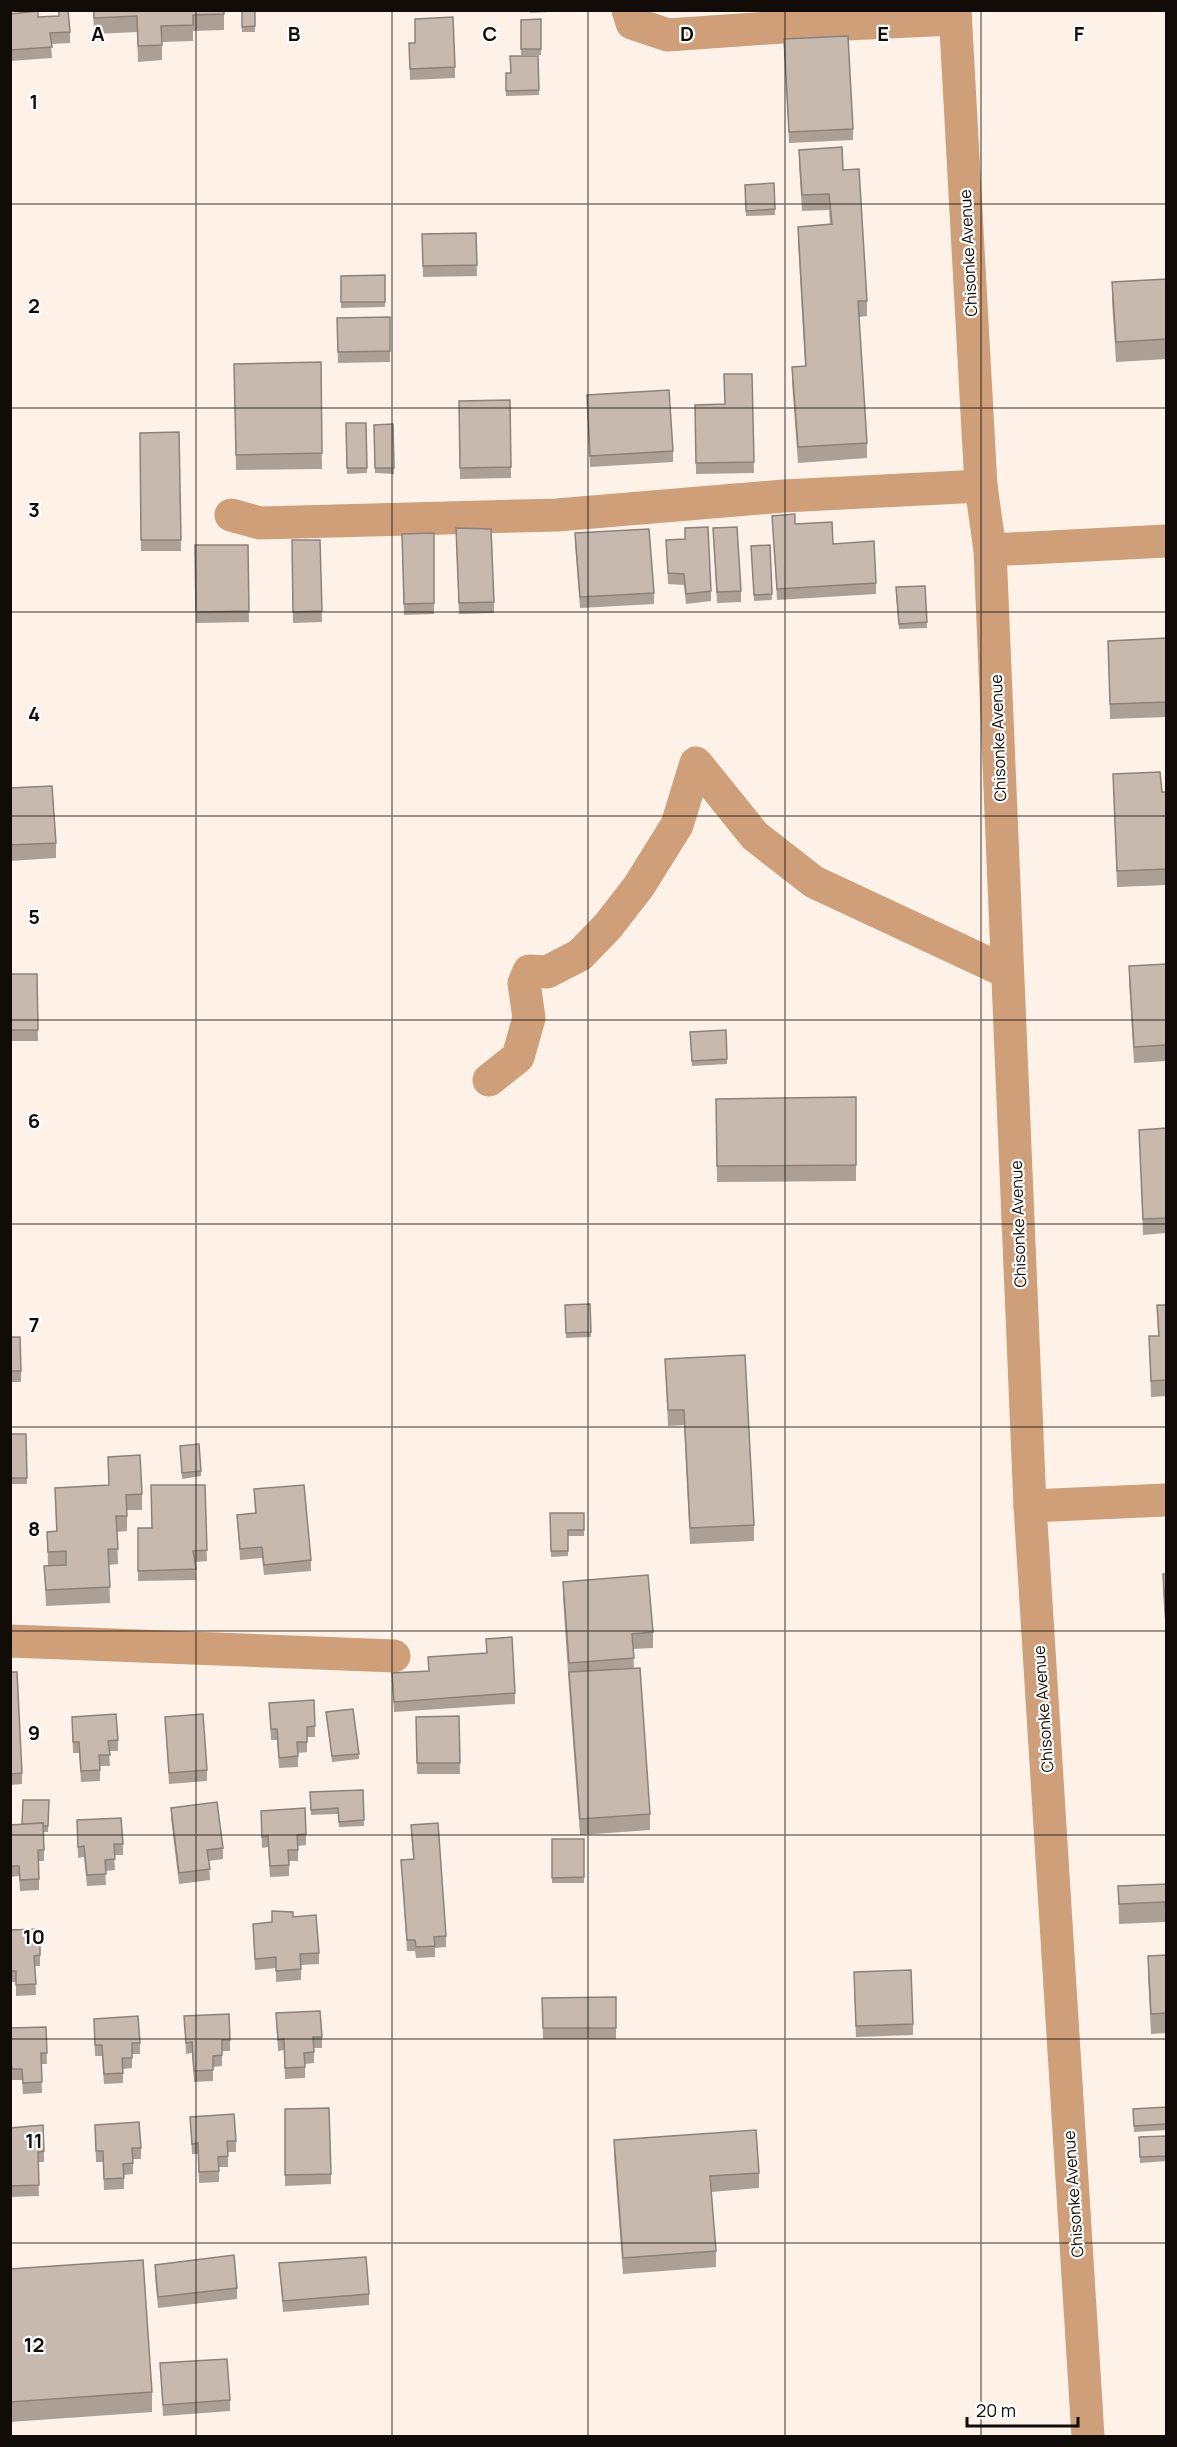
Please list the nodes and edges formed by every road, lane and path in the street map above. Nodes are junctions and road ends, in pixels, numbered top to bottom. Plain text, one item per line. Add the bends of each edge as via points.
1 (628, 10) edge
2 (954, 15) edge
3 (981, 486) junction
4 (231, 515) dead end
5 (1167, 541) edge
6 (990, 550) junction
7 (1007, 972) junction
8 (489, 1080) dead end
9 (1167, 1500) edge
10 (1030, 1506) junction
11 (10, 1641) edge
12 (394, 1656) dead end
13 (1088, 2436) edge

1 - 2 street via 632,23 668,35
2 - 3 street, Chisonke Avenue
3 - 4 street via 784,496 557,515 260,523
3 - 6 street, Chisonke Avenue
5 - 6 street
6 - 7 street, Chisonke Avenue
7 - 8 street via 814,882 755,836 696,763 677,825 639,886 608,926 580,955 547,972 528,971 524,983 529,1018 518,1057
7 - 10 street, Chisonke Avenue
9 - 10 street
10 - 13 street, Chisonke Avenue
11 - 12 street

